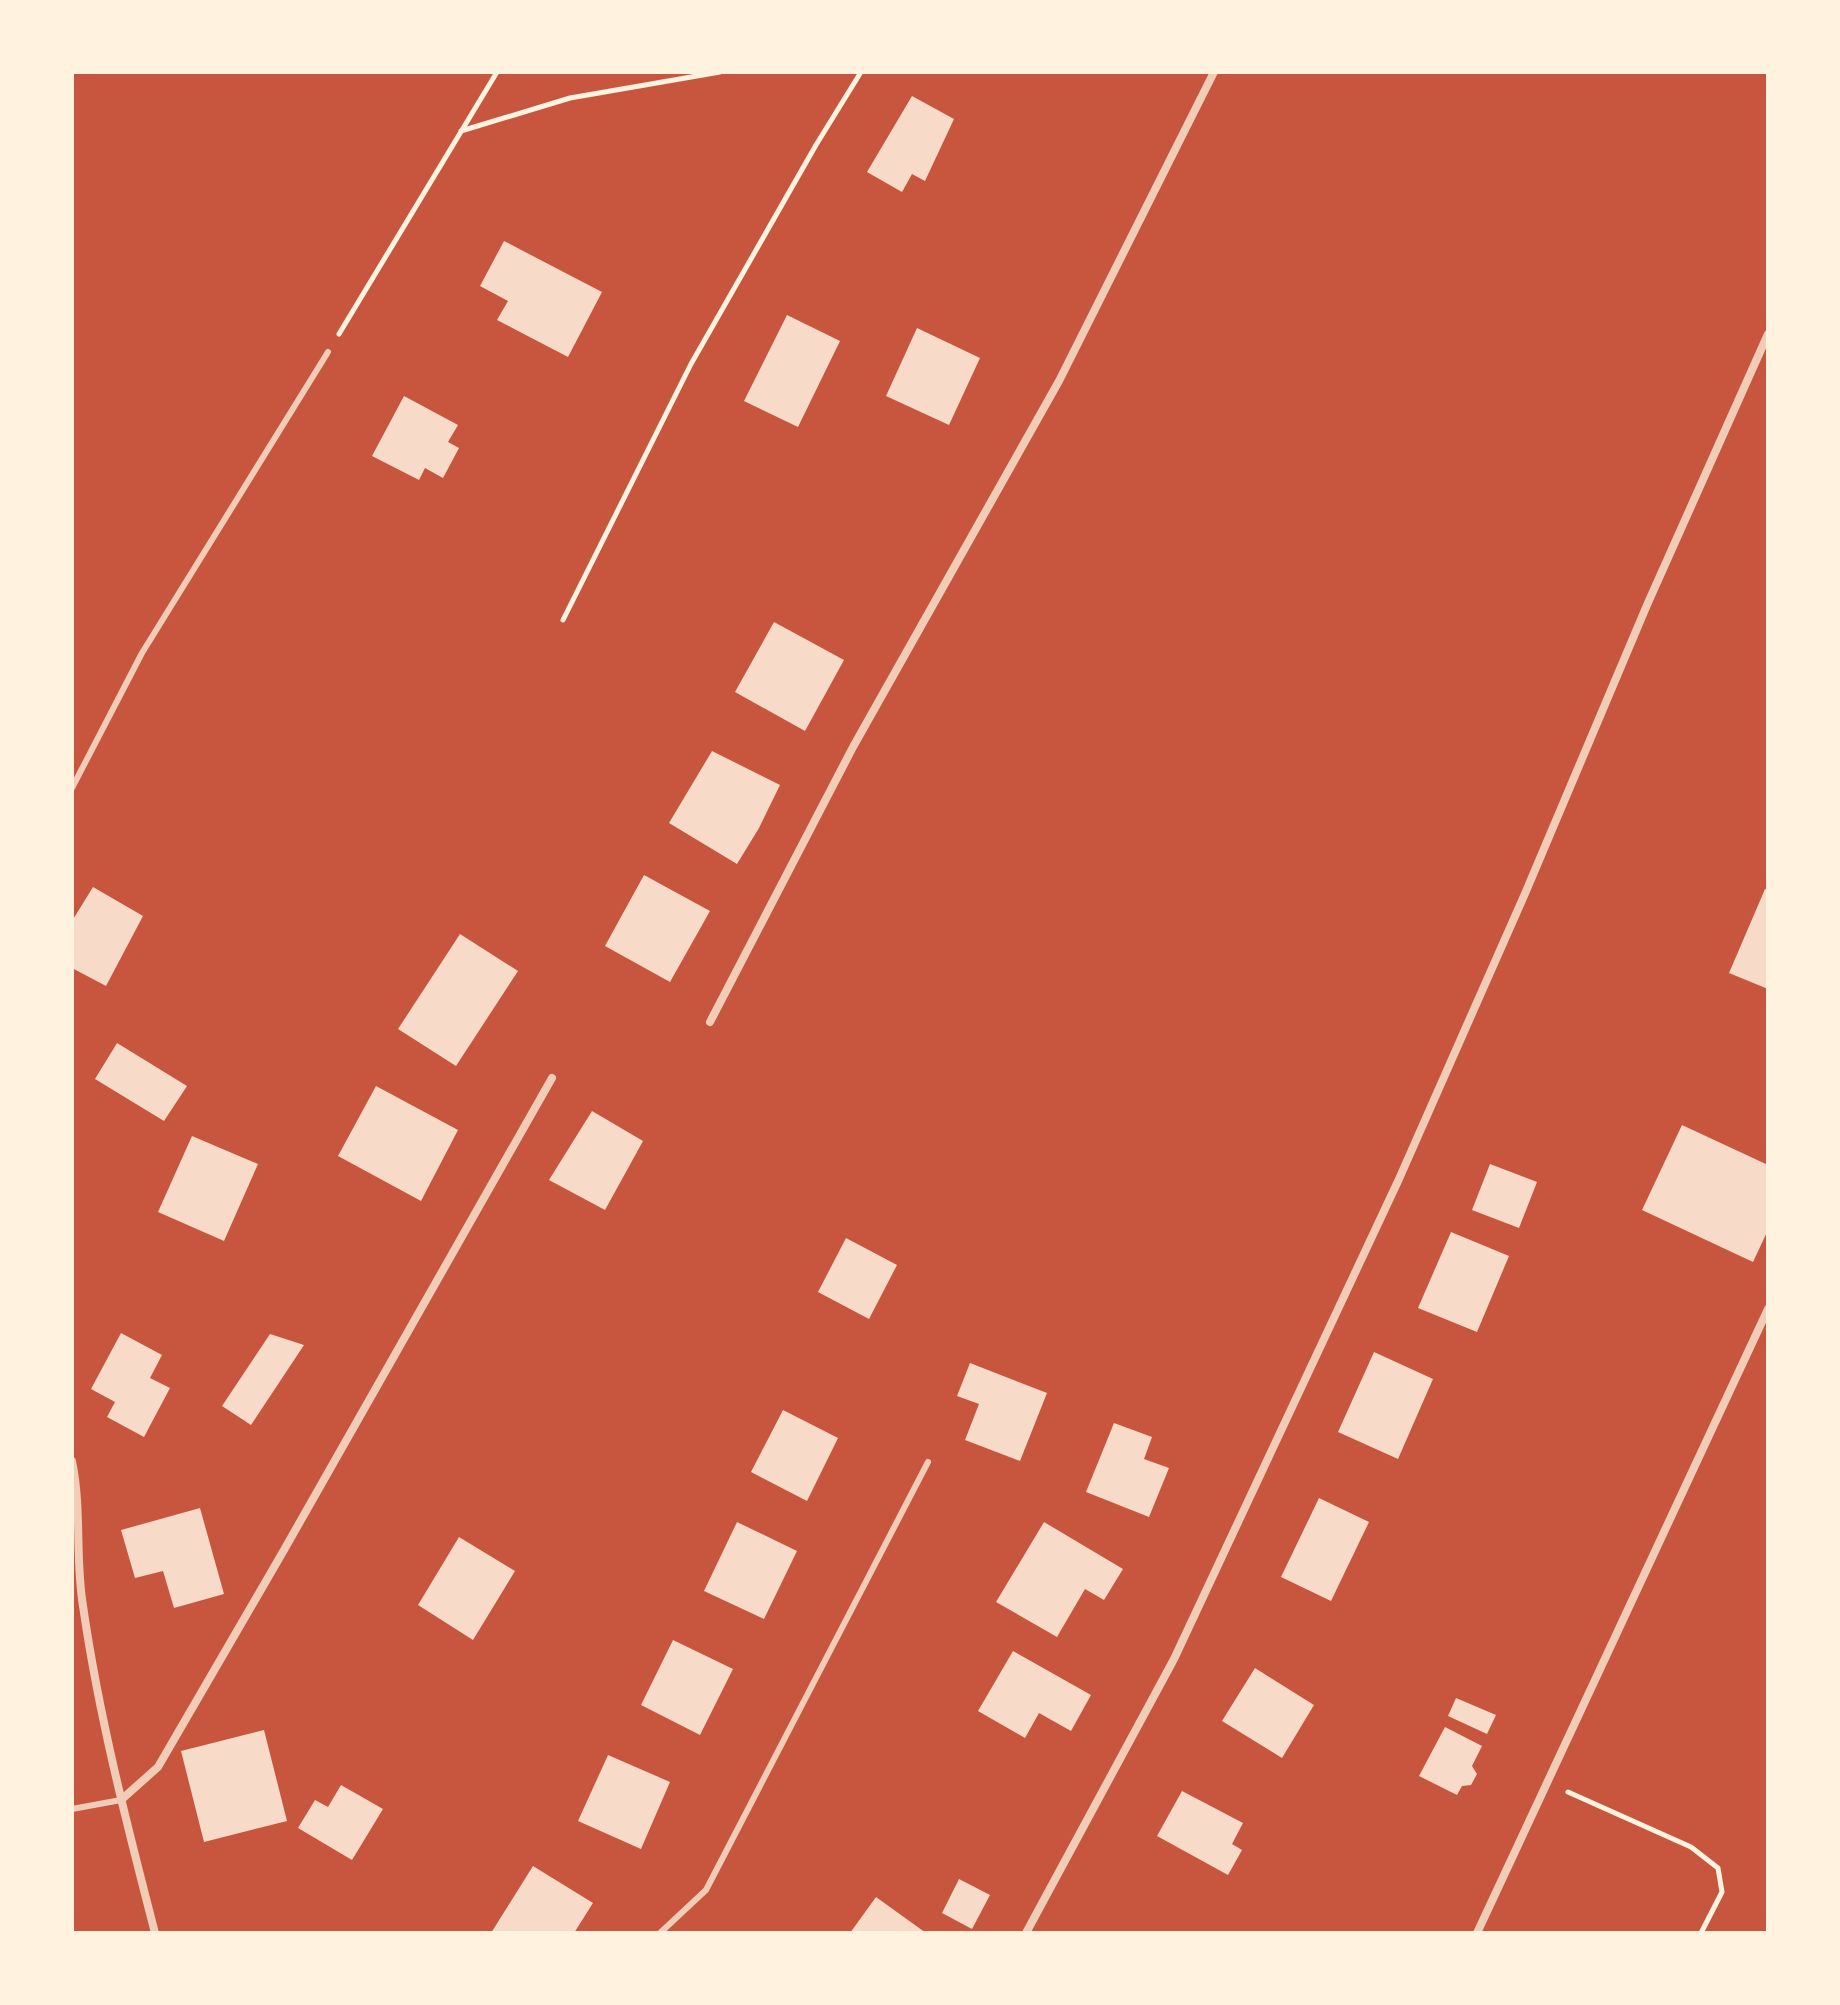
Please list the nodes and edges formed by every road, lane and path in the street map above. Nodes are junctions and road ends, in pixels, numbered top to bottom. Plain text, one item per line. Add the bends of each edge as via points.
1 (497, 72) edge
2 (720, 72) edge
3 (861, 72) edge
4 (1214, 72) edge
5 (461, 131) junction
6 (1768, 334) edge
7 (328, 352) joint
8 (563, 620) dead end
9 (72, 788) edge
10 (710, 1022) dead end
11 (552, 1078) dead end
12 (1768, 1309) edge
13 (72, 1461) edge
14 (928, 1462) dead end
15 (1547, 1783) junction
16 (121, 1800) junction
17 (72, 1809) edge
18 (155, 1933) edge
19 (660, 1933) edge
20 (1026, 1933) edge
21 (1477, 1933) edge
22 (1701, 1933) edge

1 - 5 path
2 - 5 path via 570,98
3 - 8 path via 691,364
4 - 10 street via 1059,381 853,747
5 - 7 path
6 - 20 street via 1399,1179 1174,1659
7 - 9 lane via 142,653
11 - 16 street via 158,1767
12 - 15 street
13 - 16 street via 81,1594
14 - 19 lane via 706,1890
15 - 21 street
15 - 22 path via 1691,1847 1718,1868 1722,1892
16 - 17 lane
16 - 18 street

